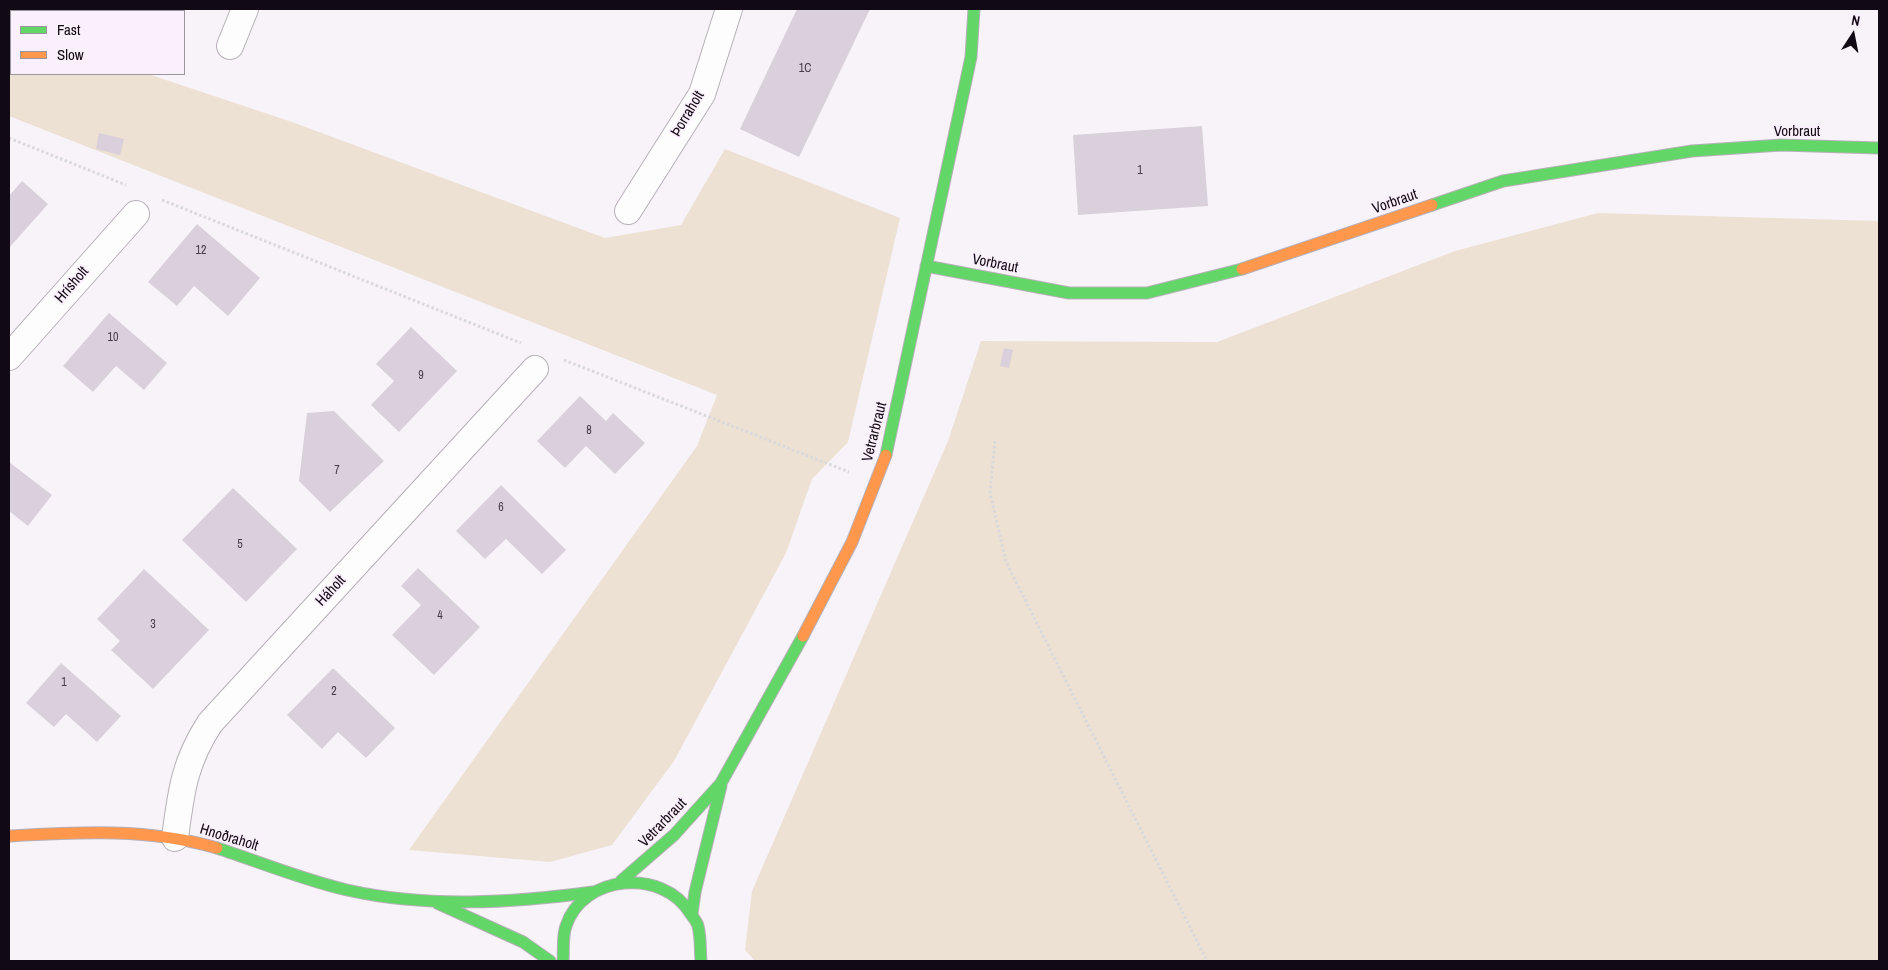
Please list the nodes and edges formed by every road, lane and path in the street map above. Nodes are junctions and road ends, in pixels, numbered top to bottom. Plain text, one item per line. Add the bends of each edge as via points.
1 (246, 9) edge
2 (729, 9) edge
3 (974, 9) edge
4 (985, 25) dead end
5 (230, 46) dead end
6 (971, 57) junction
7 (9, 138) edge
8 (1879, 148) edge
9 (127, 186) dead end
10 (145, 205) joint
11 (628, 211) dead end
12 (926, 266) junction
13 (9, 357) edge
14 (540, 358) junction
15 (995, 441) dead end
16 (877, 484) junction
17 (722, 782) junction
18 (9, 836) edge
19 (175, 838) junction
20 (621, 881) junction
21 (593, 892) junction
22 (436, 903) junction
23 (692, 914) junction
24 (550, 961) edge
25 (563, 961) edge
26 (700, 961) edge
27 (1207, 961) edge

1 - 5 street
2 - 11 street, Þorraholt via 702,94
3 - 6 street, Vetrarbraut
4 - 6 street, Vetrarbraut
6 - 12 street, Vetrarbraut
7 - 9 path
8 - 12 street, Vorbraut via 1781,146 1692,151 1503,181 1234,272 1146,292 1069,293
10 - 13 street, Hrísholt
10 - 14 path
12 - 16 street, Vetrarbraut
14 - 16 path
14 - 19 street, Háholt via 210,723 188,762
15 - 27 path via 990,493 1006,562
16 - 17 street, Vetrarbraut via 848,553 818,611
17 - 20 street, Vetrarbraut via 650,858
17 - 23 street, Vetrarbraut
18 - 19 street, Hnoðraholt via 92,831 147,833
19 - 22 street, Hnoðraholt via 214,847 347,890
20 - 21 street, Vetrarbraut
20 - 23 street, Vetrarbraut via 642,881 662,887 679,898
21 - 22 street, Hnoðraholt
21 - 25 street, Vetrarbraut via 578,905 568,922 562,940
22 - 24 street, Hnoðraholt via 523,942
23 - 26 street, Vetrarbraut via 700,932

